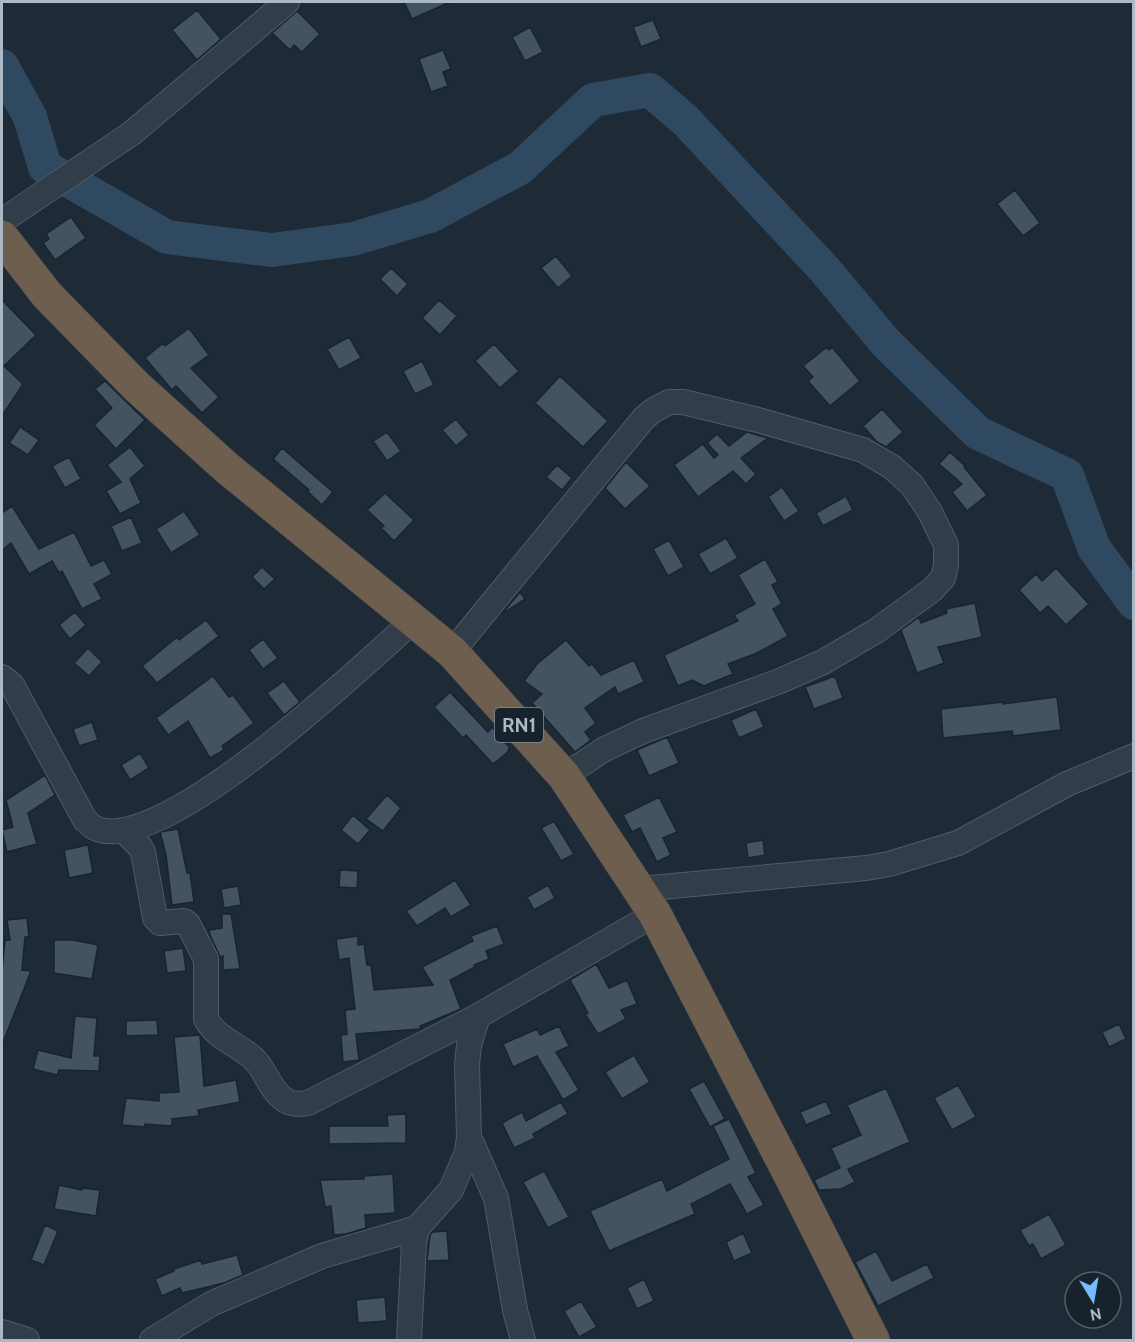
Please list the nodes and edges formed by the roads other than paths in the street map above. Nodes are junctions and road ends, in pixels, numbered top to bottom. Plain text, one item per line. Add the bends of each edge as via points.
1 (287, 2) edge
2 (2, 221) edge
3 (2, 237) edge
4 (414, 620) junction
5 (452, 652) junction
6 (2, 677) edge
7 (1134, 756) edge
8 (564, 776) junction
9 (123, 830) junction
10 (647, 902) junction
11 (478, 1016) junction
12 (469, 1137) junction
13 (417, 1228) junction
14 (2, 1332) edge
15 (27, 1341) edge
16 (152, 1341) edge
17 (409, 1341) edge
18 (523, 1341) edge
19 (873, 1341) edge

1 - 2 street via 132,133
3 - 4 highway, RN1 via 47,295 136,386 226,468
4 - 5 highway, RN1
4 - 9 street via 268,748 195,800
5 - 8 highway, RN1
5 - 8 street via 644,418 669,402 758,420 863,450 892,466 912,486 946,545 943,578 932,590 876,631 823,662 633,736
6 - 9 street via 12,685 85,820 94,828
7 - 10 street via 1067,784 958,843 889,864
8 - 10 highway, RN1
9 - 11 street via 143,852 155,918 160,923 188,924 206,959 206,1019 211,1028 253,1058 285,1100 308,1103
10 - 11 street
10 - 19 highway, RN1
11 - 12 street via 467,1064
12 - 13 street via 452,1190
12 - 18 street via 496,1198
13 - 16 street via 322,1256 211,1304
13 - 17 street
14 - 15 street

